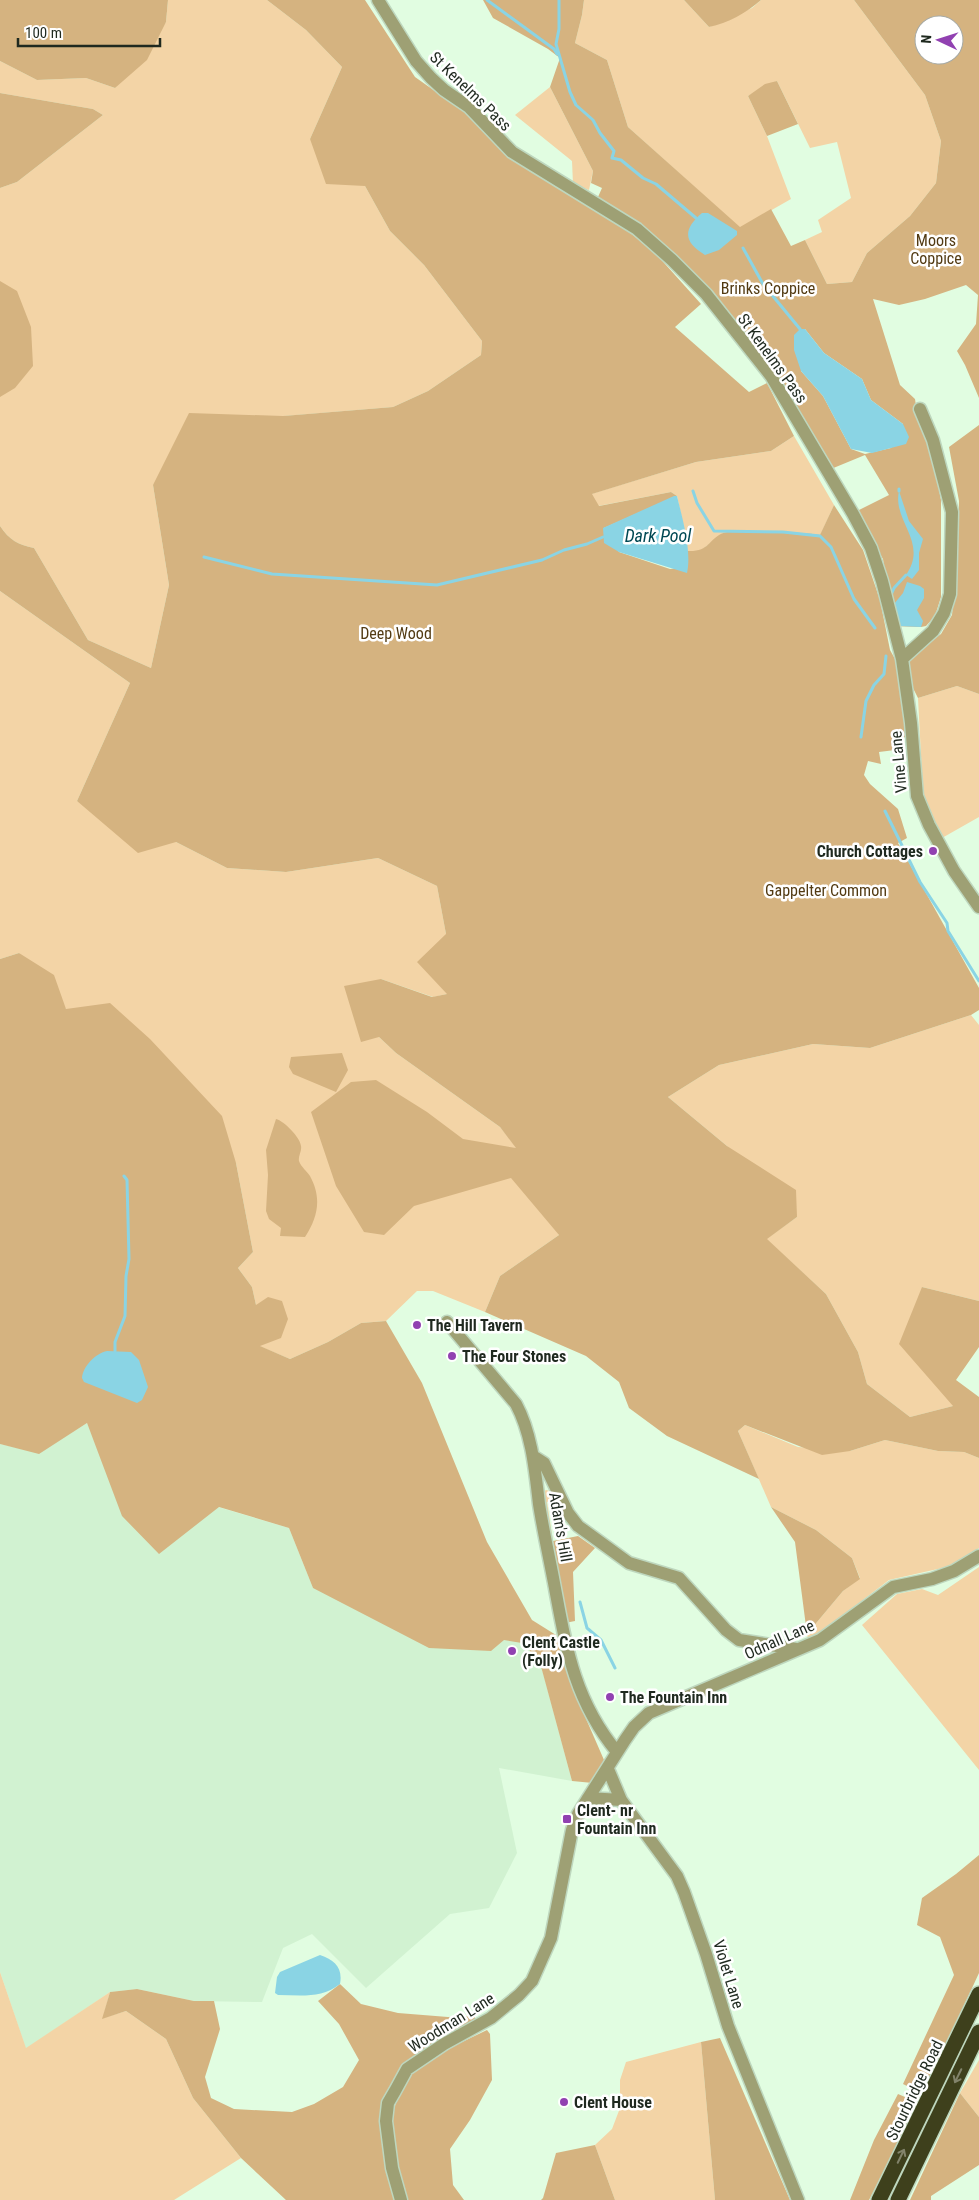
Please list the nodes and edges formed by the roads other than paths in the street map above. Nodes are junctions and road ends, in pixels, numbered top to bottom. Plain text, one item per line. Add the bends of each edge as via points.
1 (378, 0) edge
2 (920, 409) dead end
3 (902, 659) junction
4 (979, 908) edge
5 (447, 1322) dead end
6 (533, 1456) junction
7 (555, 1484) junction
8 (538, 1490) junction
9 (979, 1556) edge
10 (796, 1650) junction
11 (617, 1752) junction
12 (608, 1769) junction
13 (588, 1798) junction
14 (621, 1800) junction
15 (979, 1994) edge
16 (979, 2032) edge
17 (401, 2200) edge
18 (798, 2200) edge
19 (879, 2200) edge
20 (898, 2200) edge

1 - 3 street, St Kenelms Pass via 416,61 444,90 469,107 512,152 637,230 706,294 770,376 853,514 871,548
2 - 3 street via 933,440 952,512 950,594 933,631
3 - 4 street, Vine Lane via 917,796 929,826
5 - 6 street, Adam's Hill via 516,1404 524,1419
6 - 7 street via 544,1463
6 - 8 street, Adam's Hill
7 - 8 street
7 - 10 street via 568,1513 578,1526 629,1563 679,1578 726,1630 740,1640
8 - 11 street, Adam's Hill via 567,1654 599,1729
9 - 10 street, Odnall Lane via 932,1579 893,1587 820,1640
10 - 11 street, Odnall Lane via 649,1713 634,1727
11 - 12 street, Odnall Lane
12 - 13 street, Woodman Lane
12 - 14 street, Violet Lane
13 - 14 street
13 - 17 street, Woodman Lane via 572,1830 551,1938 532,1981 491,2018 407,2069 388,2103 386,2121 392,2168
14 - 18 street, Violet Lane via 672,1870 684,1892 728,2026
19 -> 15 highway, Stourbridge Road
16 -> 20 highway, Stourbridge Road

